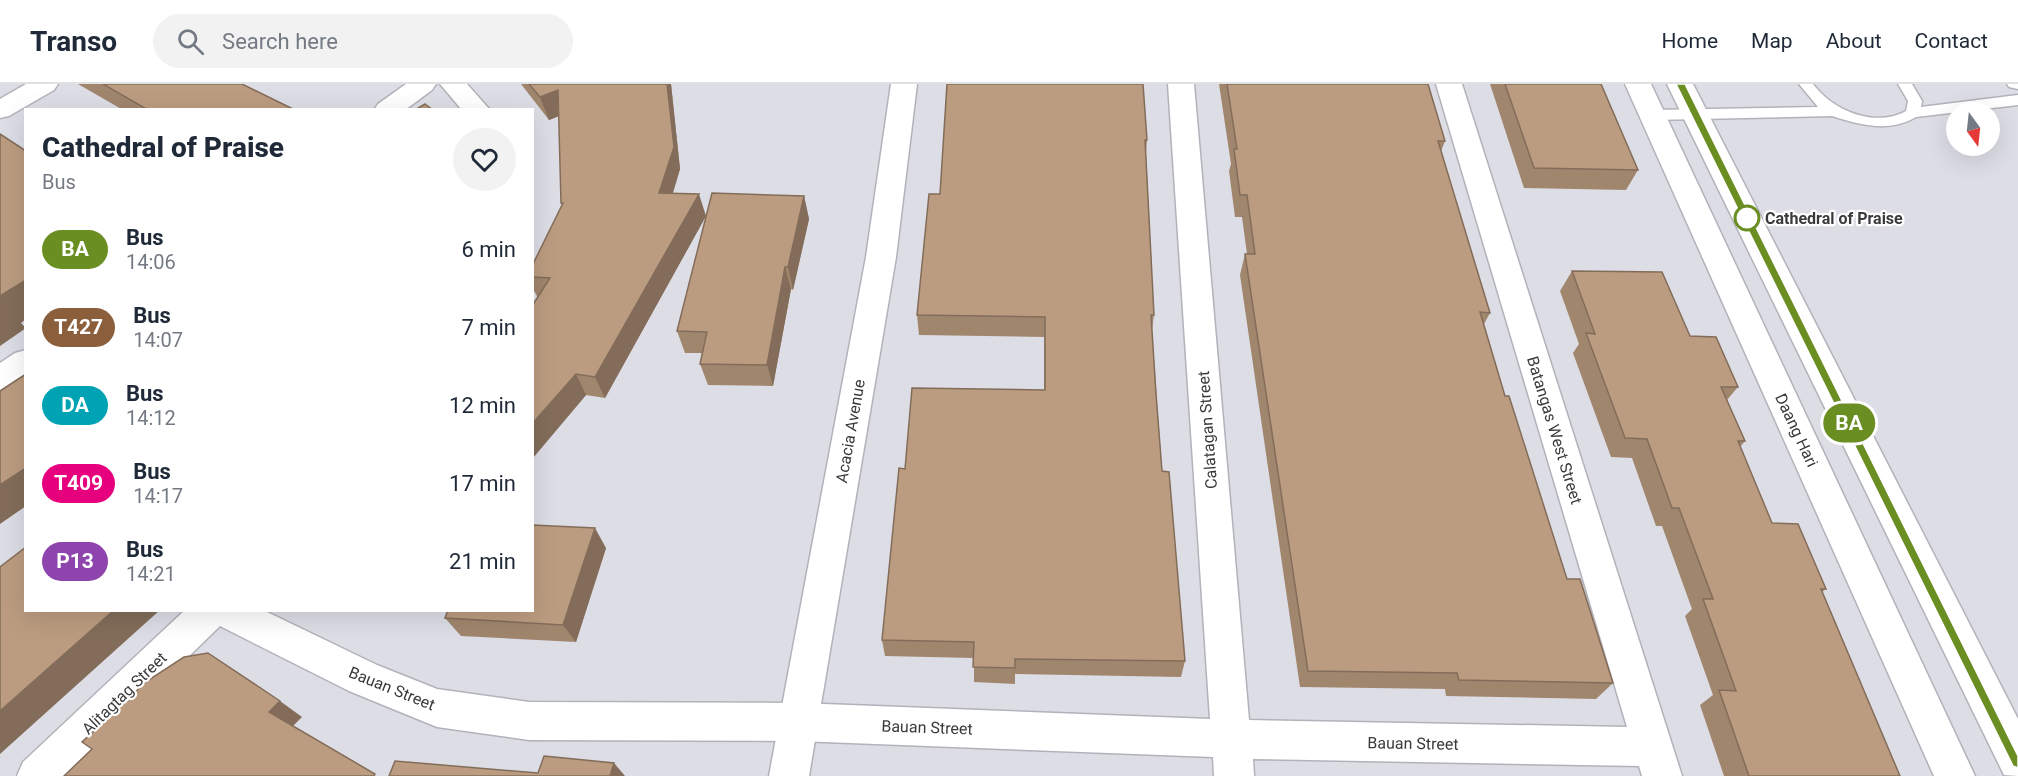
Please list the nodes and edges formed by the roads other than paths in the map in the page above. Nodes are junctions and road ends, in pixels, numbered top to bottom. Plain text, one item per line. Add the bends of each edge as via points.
1 (45, 84) edge
2 (423, 84) edge
3 (453, 84) edge
4 (904, 84) edge
5 (1181, 84) edge
6 (1449, 84) edge
7 (1638, 84) edge
8 (1680, 84) edge
9 (1806, 84) edge
10 (1905, 84) edge
11 (2018, 100) edge
12 (390, 108) edge
13 (475, 108) edge
14 (0, 110) edge
15 (1834, 111) junction
16 (1695, 113) junction
17 (1913, 113) junction
18 (1653, 115) junction
19 (24, 363) edge
20 (0, 380) edge
21 (209, 612) edge
22 (228, 612) edge
23 (798, 722) junction
24 (1232, 758) edge
25 (2018, 761) edge
26 (1657, 762) edge
27 (37, 776) edge
28 (789, 776) edge
29 (1956, 776) edge

1 - 14 street
2 - 12 street
3 - 13 street
4 - 23 street, Acacia Avenue via 881,257
5 - 24 street, Calatagan Street
6 - 26 street, Batangas West Street
7 - 18 street, Daang Hari
8 - 16 street
9 - 15 lane via 1813,96
10 - 17 lane via 1915,98
11 - 17 lane
15 - 16 lane
15 - 17 lane via 1874,123 1898,121
16 - 18 lane
16 - 25 street
18 - 29 street, Daang Hari
19 - 20 street
21 - 27 street, Alitagtag Street
22 - 23 street, Bauan Street via 363,678 437,708 529,721
23 - 24 street, Bauan Street
23 - 28 street, Acacia Avenue
24 - 26 street, Bauan Street

